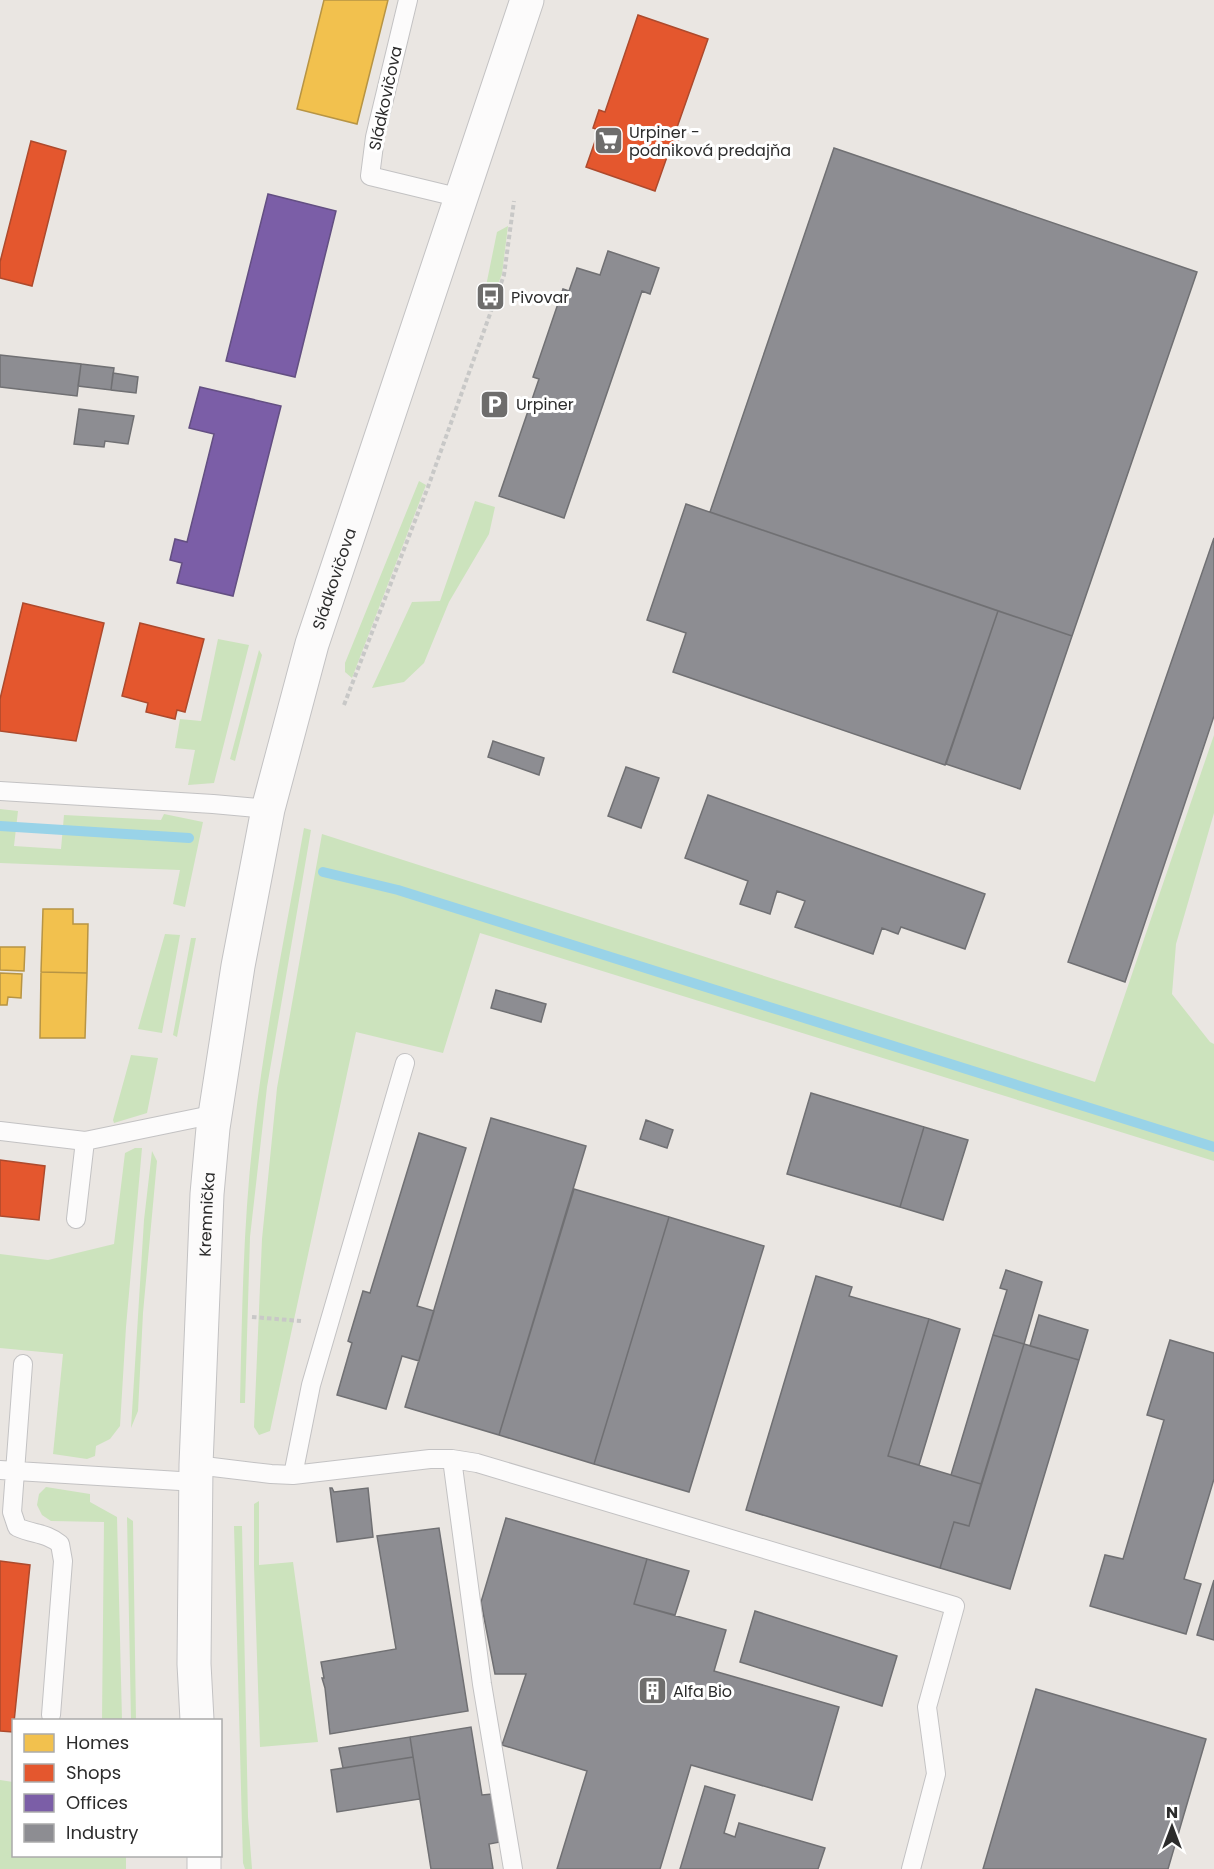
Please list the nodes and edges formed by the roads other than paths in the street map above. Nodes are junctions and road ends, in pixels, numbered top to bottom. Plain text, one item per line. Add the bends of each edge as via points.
1 (408, 0) edge
2 (527, 0) edge
3 (461, 198) junction
4 (0, 791) edge
5 (268, 809) junction
6 (238, 966) joint
7 (405, 1063) dead end
8 (216, 1114) junction
9 (0, 1131) edge
10 (85, 1141) junction
11 (76, 1219) dead end
12 (23, 1364) dead end
13 (452, 1459) junction
14 (7, 1470) edge
15 (196, 1474) junction
16 (299, 1474) junction
17 (51, 1715) dead end
18 (197, 1719) edge
19 (513, 1869) edge
20 (911, 1869) edge

1 - 3 lane, Sládkovičova via 375,136 370,176
2 - 3 main road, Sládkovičova
3 - 5 main road, Sládkovičova via 312,644
4 - 5 lane
5 - 6 main road, Sládkovičova
6 - 8 main road, Kremnička
7 - 16 lane via 311,1385
8 - 10 lane
8 - 15 main road, Kremnička via 207,1194
9 - 10 lane
10 - 11 lane
12 - 14 lane
13 - 16 lane
13 - 19 lane via 482,1684
13 - 20 lane via 477,1463 955,1606 927,1707 936,1774
14 - 15 lane
14 - 17 lane via 17,1527 49,1535 60,1544 63,1561
15 - 16 lane
15 - 18 main road, Kremnička

